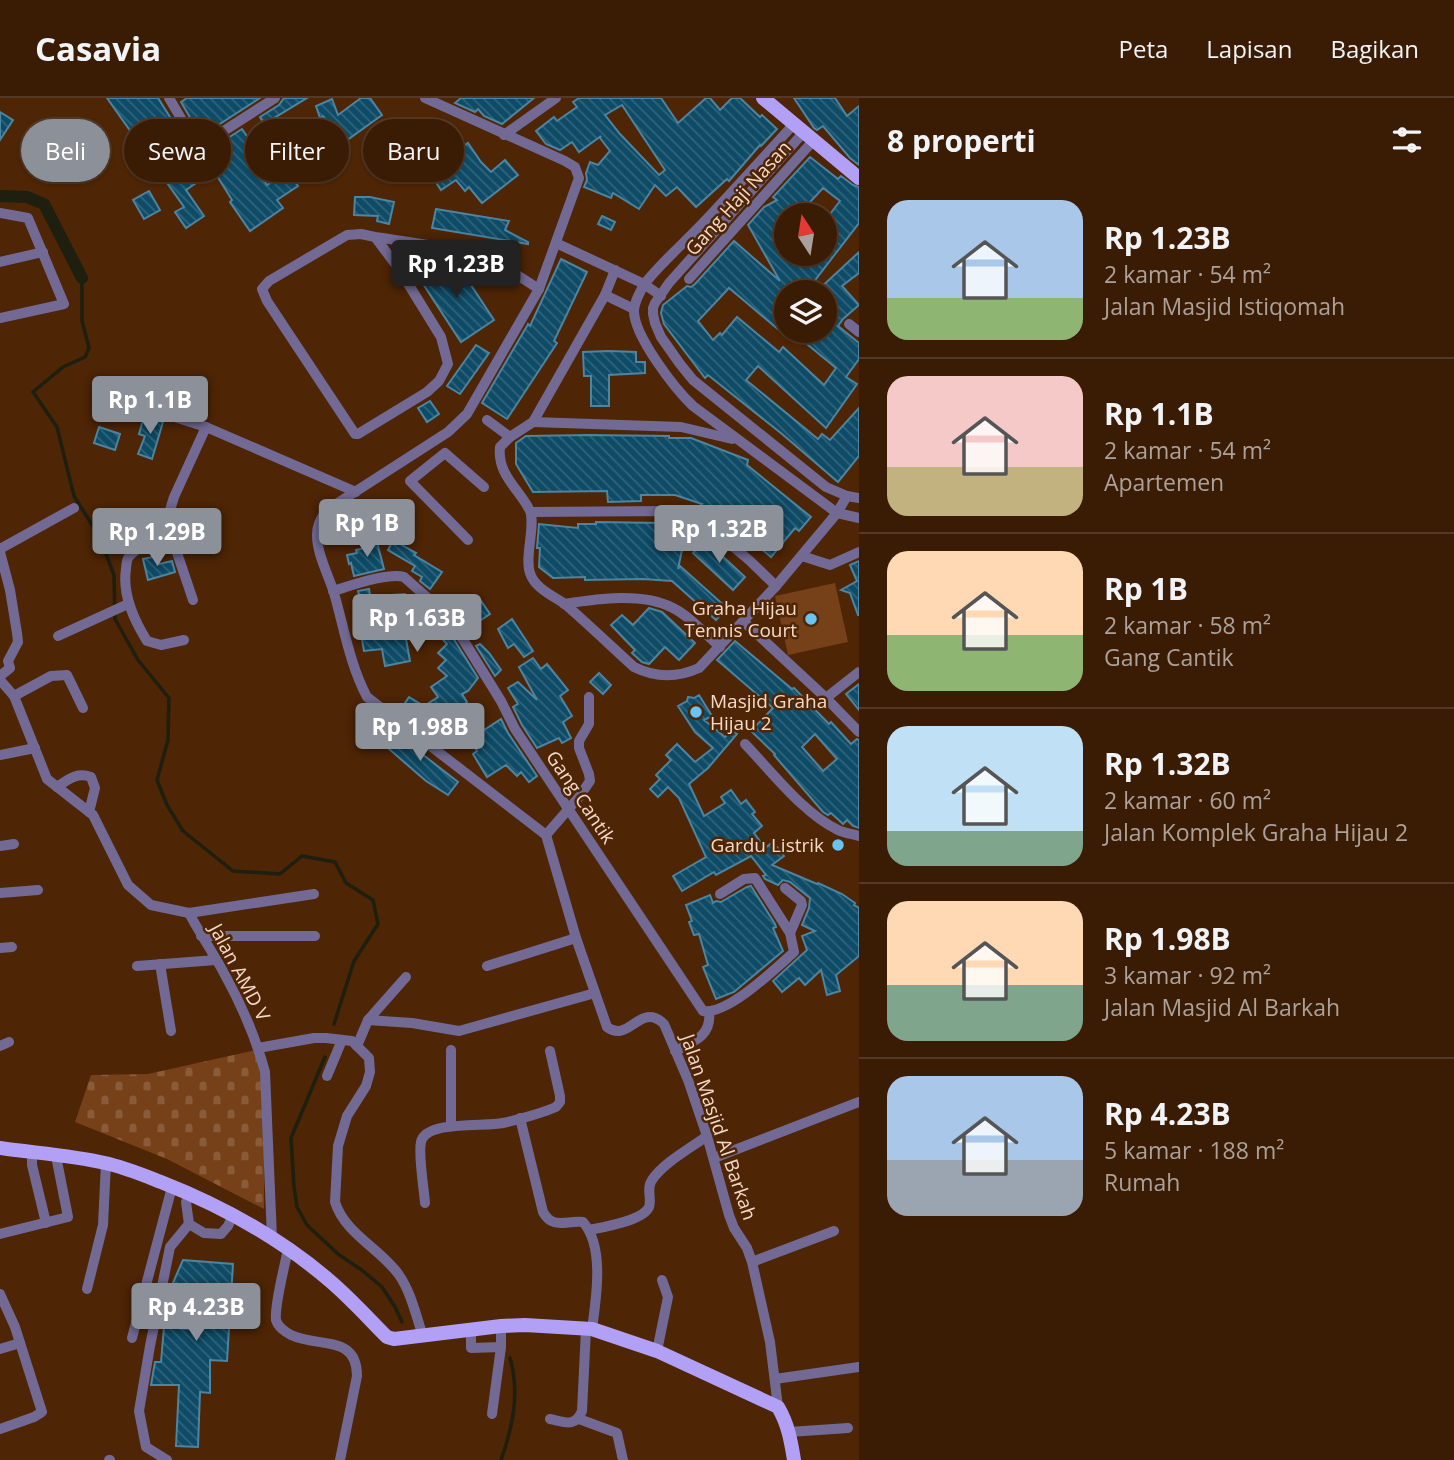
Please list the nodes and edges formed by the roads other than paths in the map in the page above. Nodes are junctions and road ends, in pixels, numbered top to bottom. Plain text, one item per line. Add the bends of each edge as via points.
1 (185, 98) edge
2 (275, 98) edge
3 (556, 98) edge
4 (763, 98) edge
5 (432, 99) edge
6 (171, 102) edge
7 (803, 133) junction
8 (504, 135) junction
9 (858, 176) edge
10 (0, 213) edge
11 (375, 237) junction
12 (556, 243) junction
13 (439, 247) junction
14 (43, 252) junction
15 (0, 262) edge
16 (399, 269) junction
17 (615, 270) junction
18 (689, 279) dead end
19 (644, 284) junction
20 (539, 289) junction
21 (605, 295) junction
22 (661, 296) junction
23 (634, 309) junction
24 (0, 318) edge
25 (849, 324) dead end
26 (859, 332) edge
27 (140, 406) dead end
28 (693, 406) junction
29 (487, 421) dead end
30 (533, 422) junction
31 (206, 427) junction
32 (681, 427) junction
33 (510, 437) junction
34 (739, 441) junction
35 (412, 456) junction
36 (425, 468) junction
37 (337, 484) junction
38 (484, 486) dead end
39 (360, 490) junction
40 (847, 496) junction
41 (859, 498) edge
42 (340, 502) junction
43 (74, 508) dead end
44 (531, 512) junction
45 (837, 513) junction
46 (859, 518) edge
47 (172, 538) junction
48 (468, 540) dead end
49 (0, 551) edge
50 (859, 552) edge
51 (802, 556) junction
52 (776, 586) junction
53 (333, 591) junction
54 (193, 600) dead end
55 (564, 604) junction
56 (124, 606) junction
57 (744, 622) junction
58 (58, 636) dead end
59 (184, 640) dead end
60 (720, 647) junction
61 (859, 672) edge
62 (0, 678) edge
63 (14, 696) junction
64 (589, 697) dead end
65 (826, 698) junction
66 (83, 708) dead end
67 (859, 732) edge
68 (745, 744) dead end
69 (36, 748) junction
70 (0, 755) edge
71 (57, 787) junction
72 (568, 809) junction
73 (89, 812) junction
74 (546, 835) junction
75 (859, 836) edge
76 (14, 845) dead end
77 (0, 846) edge
78 (785, 888) dead end
79 (38, 891) dead end
80 (0, 893) edge
81 (314, 894) dead end
82 (720, 894) dead end
83 (188, 913) junction
84 (790, 933) junction
85 (201, 936) junction
86 (315, 936) dead end
87 (576, 938) junction
88 (216, 960) junction
89 (160, 964) junction
90 (137, 966) dead end
91 (487, 966) dead end
92 (405, 977) dead end
93 (595, 993) junction
94 (709, 1012) junction
95 (368, 1020) junction
96 (171, 1031) dead end
97 (342, 1040) junction
98 (357, 1046) junction
99 (258, 1048) junction
100 (451, 1050) dead end
101 (550, 1051) dead end
102 (675, 1051) junction
103 (327, 1076) dead end
104 (859, 1102) edge
105 (520, 1118) junction
106 (451, 1126) junction
107 (708, 1136) junction
108 (0, 1148) edge
109 (32, 1153) junction
110 (55, 1156) junction
111 (714, 1158) junction
112 (106, 1163) junction
113 (172, 1187) junction
114 (190, 1194) junction
115 (425, 1203) dead end
116 (233, 1215) junction
117 (46, 1223) junction
118 (189, 1224) junction
119 (588, 1228) junction
120 (835, 1231) dead end
121 (0, 1234) edge
122 (272, 1238) junction
123 (288, 1249) junction
124 (752, 1262) junction
125 (662, 1280) dead end
126 (87, 1289) dead end
127 (0, 1294) edge
128 (589, 1329) junction
129 (471, 1335) junction
130 (420, 1336) junction
131 (501, 1337) junction
132 (132, 1338) dead end
133 (20, 1342) junction
134 (0, 1349) edge
135 (657, 1351) junction
136 (859, 1367) edge
137 (775, 1379) junction
138 (778, 1407) junction
139 (492, 1414) dead end
140 (550, 1419) dead end
141 (579, 1419) junction
142 (848, 1428) dead end
143 (0, 1429) edge
144 (789, 1432) junction
145 (167, 1460) edge
146 (340, 1460) edge
147 (623, 1460) edge
148 (794, 1460) edge

1 - 6 street
2 - 6 street via 202,145 191,137
3 - 8 street
4 - 7 main road
5 - 8 street
7 - 9 main road
7 - 18 street, Gang Haji Nasan
7 - 19 street via 741,183
7 - 22 street
8 - 12 street via 575,167 579,178
10 - 14 street via 28,218
11 - 13 street
11 - 16 street
11 - 16 street via 347,235 262,289 358,435 427,392 448,364 441,337
12 - 17 street
12 - 20 street
13 - 16 street
13 - 20 street via 479,256
14 - 15 street
14 - 24 street via 64,304
17 - 19 street
17 - 21 street
19 - 22 street
19 - 23 street
20 - 35 street via 467,414
21 - 23 street
21 - 30 street
22 - 40 street via 653,308 655,323 693,380 826,487
23 - 28 street via 651,351
25 - 26 street
27 - 31 street
28 - 32 street
28 - 34 street
29 - 33 street
30 - 32 street
30 - 33 street
31 - 37 street
31 - 47 street via 170,510
32 - 34 street
33 - 44 street via 500,447 501,466
34 - 45 street
35 - 36 street
35 - 39 street
36 - 38 street via 445,453
36 - 48 street via 410,481
37 - 39 street
37 - 42 street
39 - 42 street
40 - 41 street
40 - 45 street
42 - 53 street via 327,510 317,534
43 - 49 street
44 - 52 street via 665,511 689,518 714,531
44 - 55 street via 530,573 538,586
45 - 46 street
45 - 51 street
47 - 54 street
47 - 56 street via 139,548 127,559
49 - 62 street via 18,642 8,661 10,668
50 - 51 street via 830,565
51 - 52 street
52 - 57 street
53 - 72 street, Gang Cantik via 400,576 439,608
53 - 74 street via 357,678 367,697
55 - 60 street via 626,598 666,605
55 - 60 street via 646,673 688,673
56 - 58 street
56 - 59 street via 147,641 161,645
57 - 60 street
57 - 65 street
61 - 65 street
62 - 63 street, Jalan AMD V
63 - 66 street via 51,676 66,675
63 - 69 street, Jalan AMD V
64 - 72 street via 589,724 579,748 590,781
65 - 67 street
68 - 75 street via 820,820
69 - 70 street
69 - 71 street, Jalan AMD V via 47,779
71 - 73 street, Jalan AMD V
71 - 73 street via 83,774 91,777 95,788
72 - 74 street
72 - 94 street, Gang Cantik via 703,1010
73 - 83 street, Jalan AMD V via 128,885 151,905
74 - 87 street, Jalan Masjid Al Barkah
76 - 77 street
78 - 84 street via 802,905
79 - 80 street
81 - 83 street
82 - 84 street via 744,879 755,878
83 - 85 street, Jalan AMD V
84 - 94 street via 794,952 730,1003
85 - 86 street
85 - 88 street, Jalan AMD V
87 - 91 street
87 - 93 street, Jalan Masjid Al Barkah
88 - 89 street
88 - 99 street, Jalan AMD V
89 - 90 street
89 - 96 street
92 - 95 street
93 - 95 street via 458,1031
93 - 102 street, Jalan Masjid Al Barkah via 611,1030 621,1032 652,1016 664,1024
94 - 102 street via 709,1026 701,1036
95 - 98 street
97 - 98 street
97 - 99 street via 314,1038
97 - 103 street
98 - 130 street via 369,1058 370,1072 347,1116 338,1146 335,1202 346,1223 400,1276
99 - 122 street, Jalan AMD V via 265,1072
100 - 106 street
101 - 105 street via 559,1105
102 - 107 street, Jalan Masjid Al Barkah
104 - 111 street
105 - 106 street via 501,1124
105 - 119 street via 547,1219 583,1222
106 - 115 street via 430,1131 421,1141
107 - 111 street, Jalan Masjid Al Barkah
107 - 119 street via 652,1180 645,1212 626,1221
108 - 109 main road
109 - 110 main road
109 - 117 street
110 - 112 main road
110 - 117 street via 68,1217
111 - 124 street, Jalan Masjid Al Barkah via 729,1215
112 - 113 main road
112 - 126 street via 103,1226
113 - 114 main road
113 - 132 street
114 - 116 main road
114 - 118 street via 186,1202
116 - 118 street via 221,1234 204,1233
116 - 122 main road
117 - 121 street
118 - 145 street via 170,1247 139,1412 146,1447
119 - 128 street via 597,1266
120 - 124 street
122 - 123 main road
123 - 130 main road via 330,1281 387,1337
123 - 146 street via 275,1312 277,1324 304,1340 336,1344 354,1357 357,1366
124 - 137 street, Jalan Masjid Al Barkah
125 - 135 street via 668,1297
127 - 133 street
128 - 131 main road via 526,1325
128 - 135 main road
128 - 141 street
129 - 130 main road
129 - 131 main road
129 - 131 street via 471,1348
131 - 139 street
133 - 134 street
133 - 143 street via 42,1413
135 - 138 main road
136 - 137 street
137 - 138 street, Jalan Masjid Al Barkah
138 - 144 main road
140 - 141 street via 571,1423
141 - 147 street via 618,1433
142 - 144 street
144 - 148 main road

